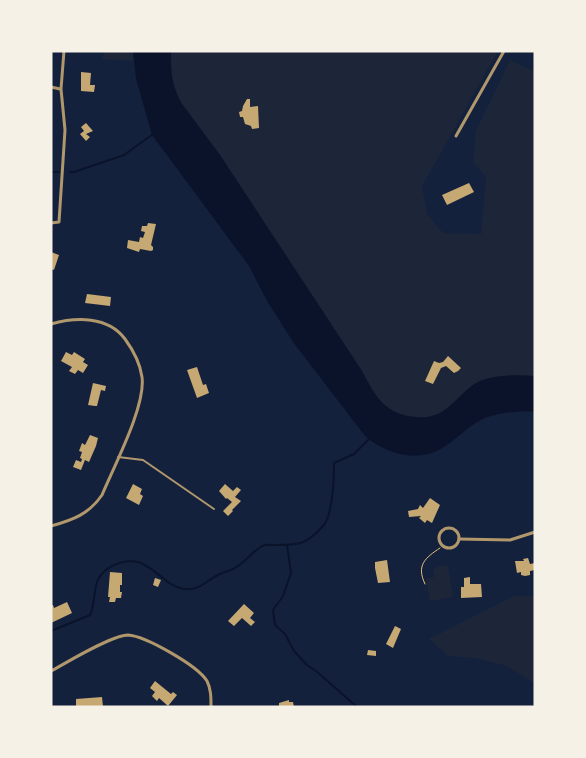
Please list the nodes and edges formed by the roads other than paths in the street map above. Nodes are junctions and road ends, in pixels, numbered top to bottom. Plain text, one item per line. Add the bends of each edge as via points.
1 (64, 51) edge
2 (504, 51) edge
3 (51, 87) edge
4 (61, 89) junction
5 (456, 136) dead end
6 (51, 224) edge
7 (51, 324) edge
8 (118, 457) junction
9 (214, 509) dead end
10 (51, 526) edge
11 (535, 532) edge
12 (459, 539) junction
13 (51, 671) edge
14 (211, 707) edge

1 - 4 street
2 - 5 street
3 - 4 street
4 - 6 street via 65,130 59,222
7 - 8 street via 75,319 107,324 121,333 138,360 142,394
8 - 9 lane via 143,460
8 - 10 street via 95,506 68,522
11 - 12 street via 510,540
12 - 12 street via 456,531 450,528 444,530 439,538 447,548 456,546
13 - 14 street via 127,635 147,641 198,672 210,689

